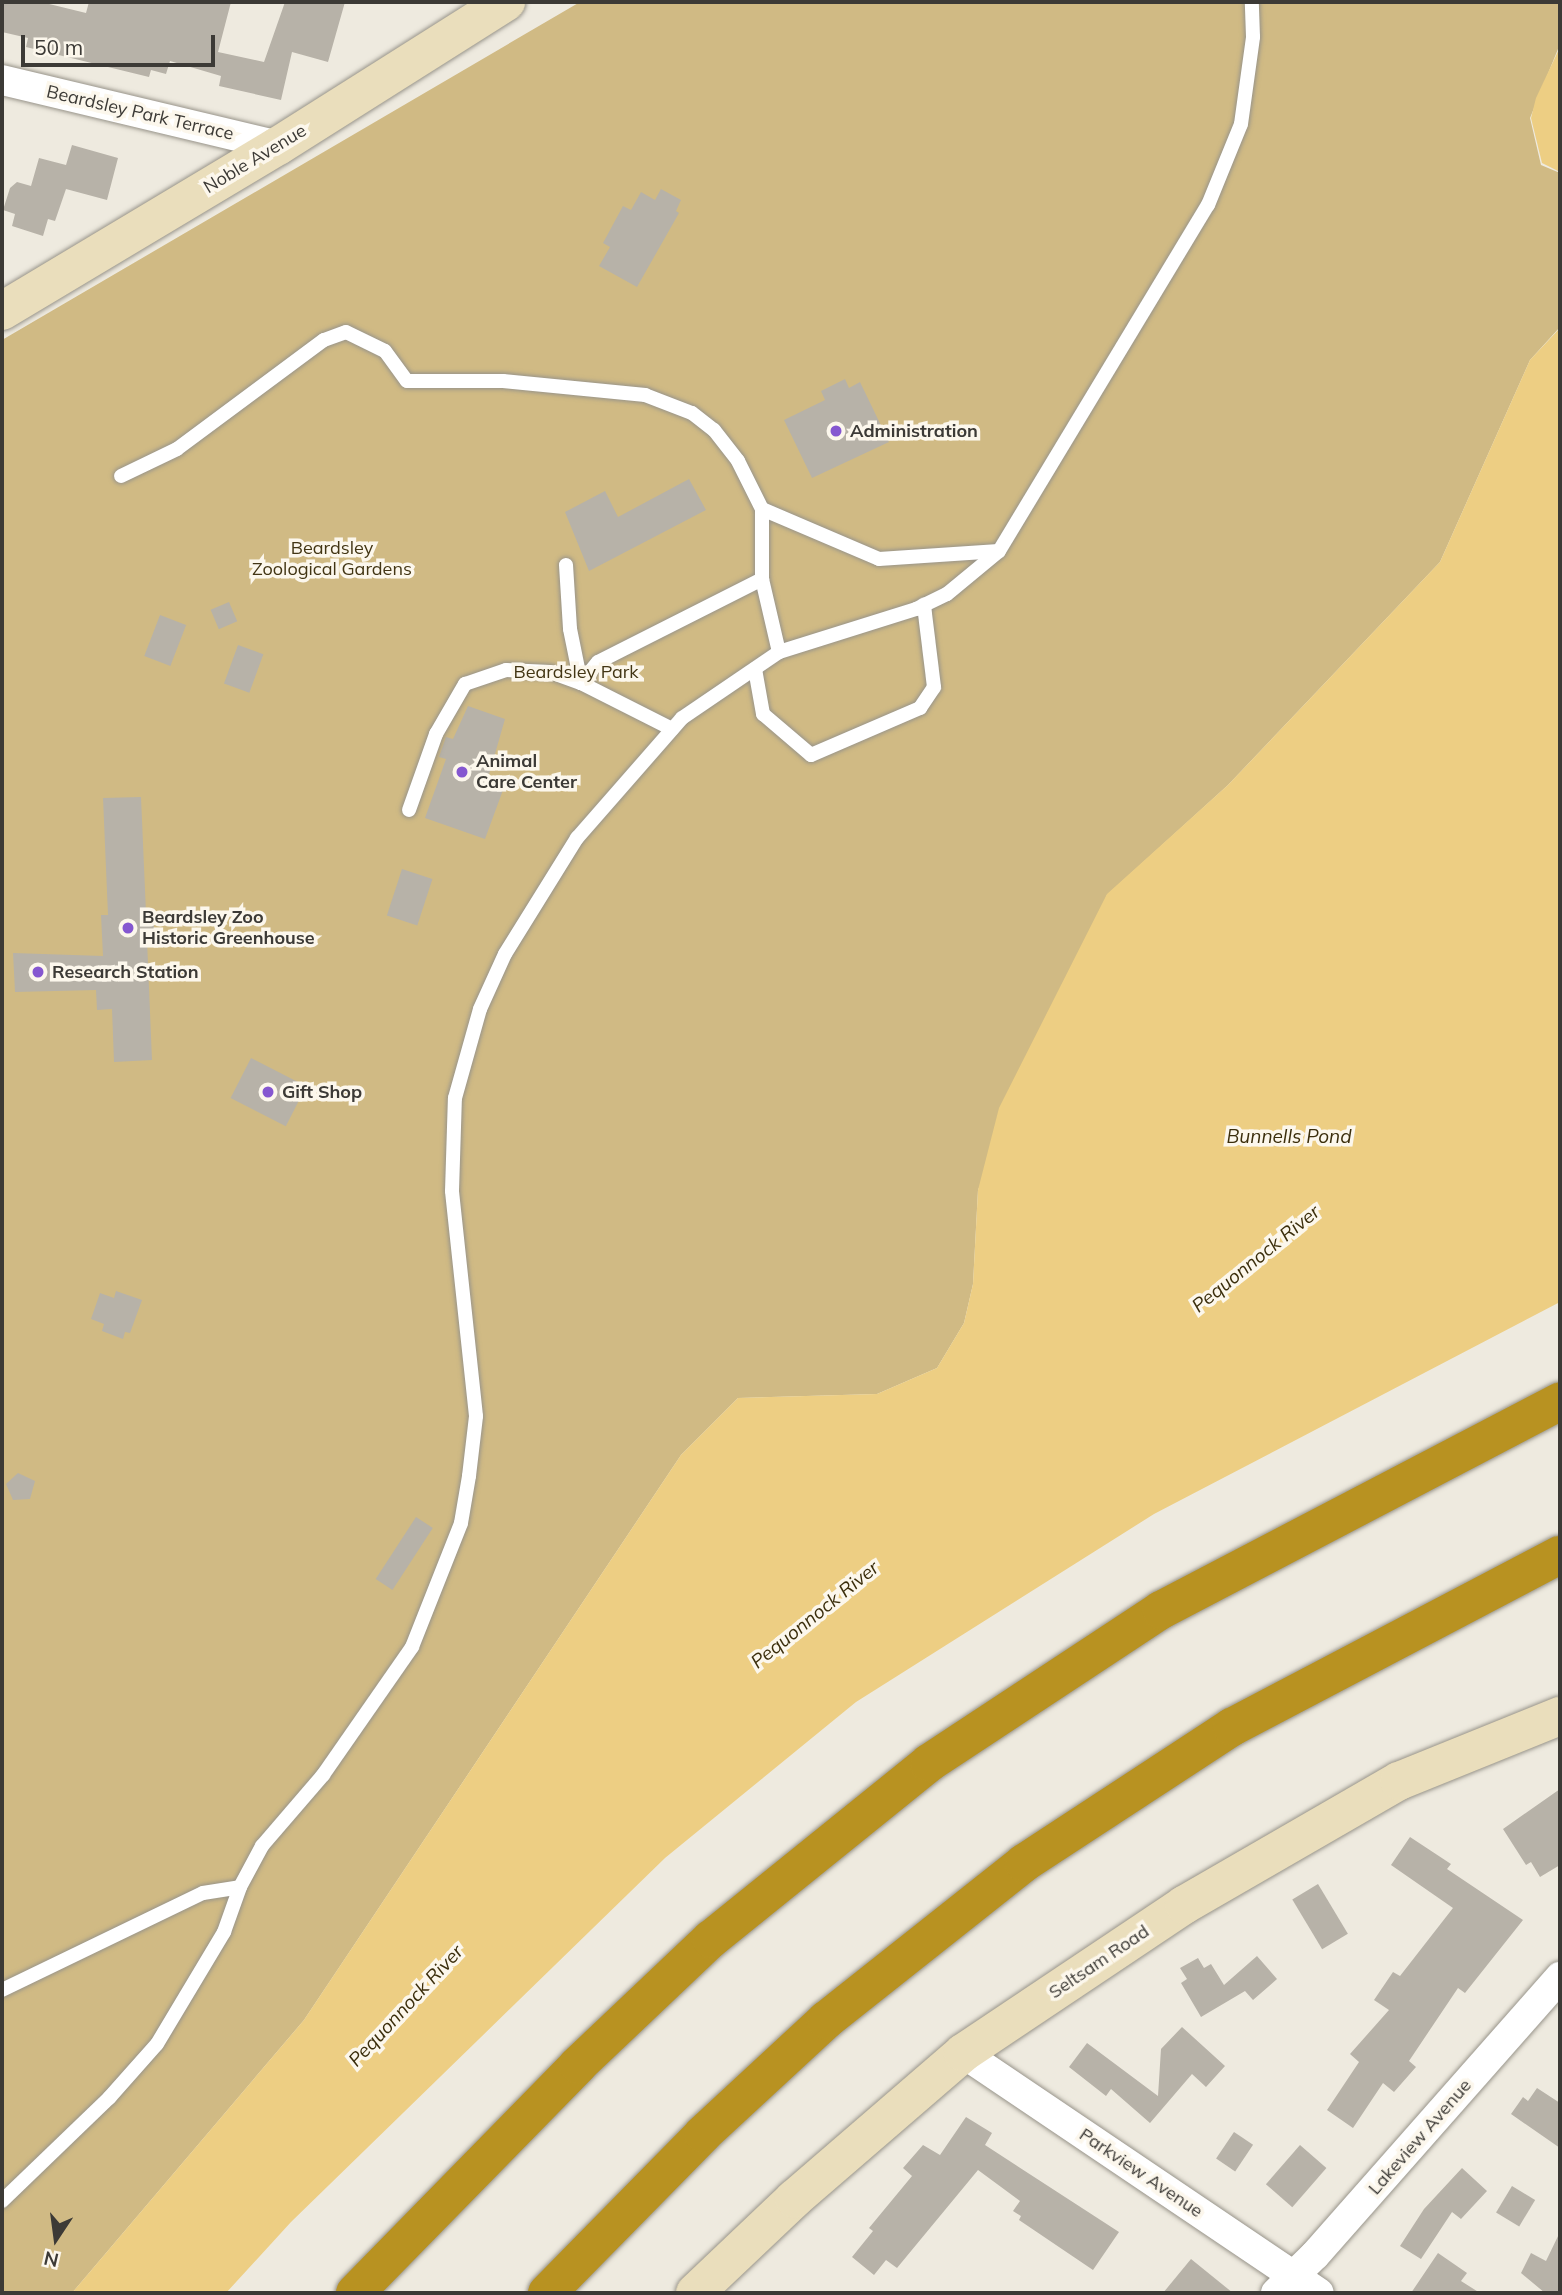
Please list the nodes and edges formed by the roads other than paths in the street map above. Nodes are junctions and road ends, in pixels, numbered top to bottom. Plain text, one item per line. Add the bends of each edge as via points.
1 (506, 2) edge
2 (1252, 2) edge
3 (2, 80) edge
4 (278, 146) junction
5 (2, 311) edge
6 (121, 476) dead end
7 (762, 509) junction
8 (999, 551) junction
9 (566, 565) dead end
10 (762, 579) junction
11 (924, 605) junction
12 (779, 652) junction
13 (755, 668) junction
14 (580, 683) junction
15 (672, 729) junction
16 (408, 810) dead end
17 (1560, 1401) edge
18 (1560, 1555) edge
19 (1560, 1716) edge
20 (240, 1887) junction
21 (1560, 1977) edge
22 (2, 1990) edge
23 (963, 2053) junction
24 (2, 2201) edge
25 (1285, 2285) edge
26 (355, 2293) edge
27 (547, 2293) edge
28 (695, 2293) edge
29 (1319, 2293) edge

1 - 4 main road, Noble Avenue
2 - 8 lane via 1253,37 1241,124 1208,205
3 - 4 street, Beardsley Park Terrace
4 - 5 main road, Noble Avenue
6 - 7 lane via 177,449 317,345 346,332 385,351 407,381 576,386 673,403 714,430 738,461
7 - 8 lane via 879,559
7 - 10 lane
8 - 11 lane via 977,573
9 - 14 lane via 570,629
10 - 12 lane
10 - 14 lane via 598,662
11 - 12 lane
11 - 13 lane via 934,687 920,708 811,755 763,714
12 - 13 lane
13 - 15 lane
14 - 15 lane
14 - 16 lane via 551,672 506,670 465,684 436,734
15 - 20 lane via 577,838 505,954 480,1009 455,1098 452,1191 476,1416 461,1523 412,1647 323,1775 262,1846
17 - 26 highway via 1161,1610 929,1763 711,1938
18 - 27 highway via 1232,1727 1024,1863 826,2020 686,2151
19 - 23 main road, Seltsam Road via 1399,1781 1184,1905
20 - 22 lane via 203,1893
20 - 24 lane via 224,1932 157,2044 109,2098
21 - 25 street, Lakeview Avenue
23 - 25 street, Parkview Avenue
23 - 28 main road, Seltsam Road via 794,2199
25 - 29 street, Parkview Avenue

